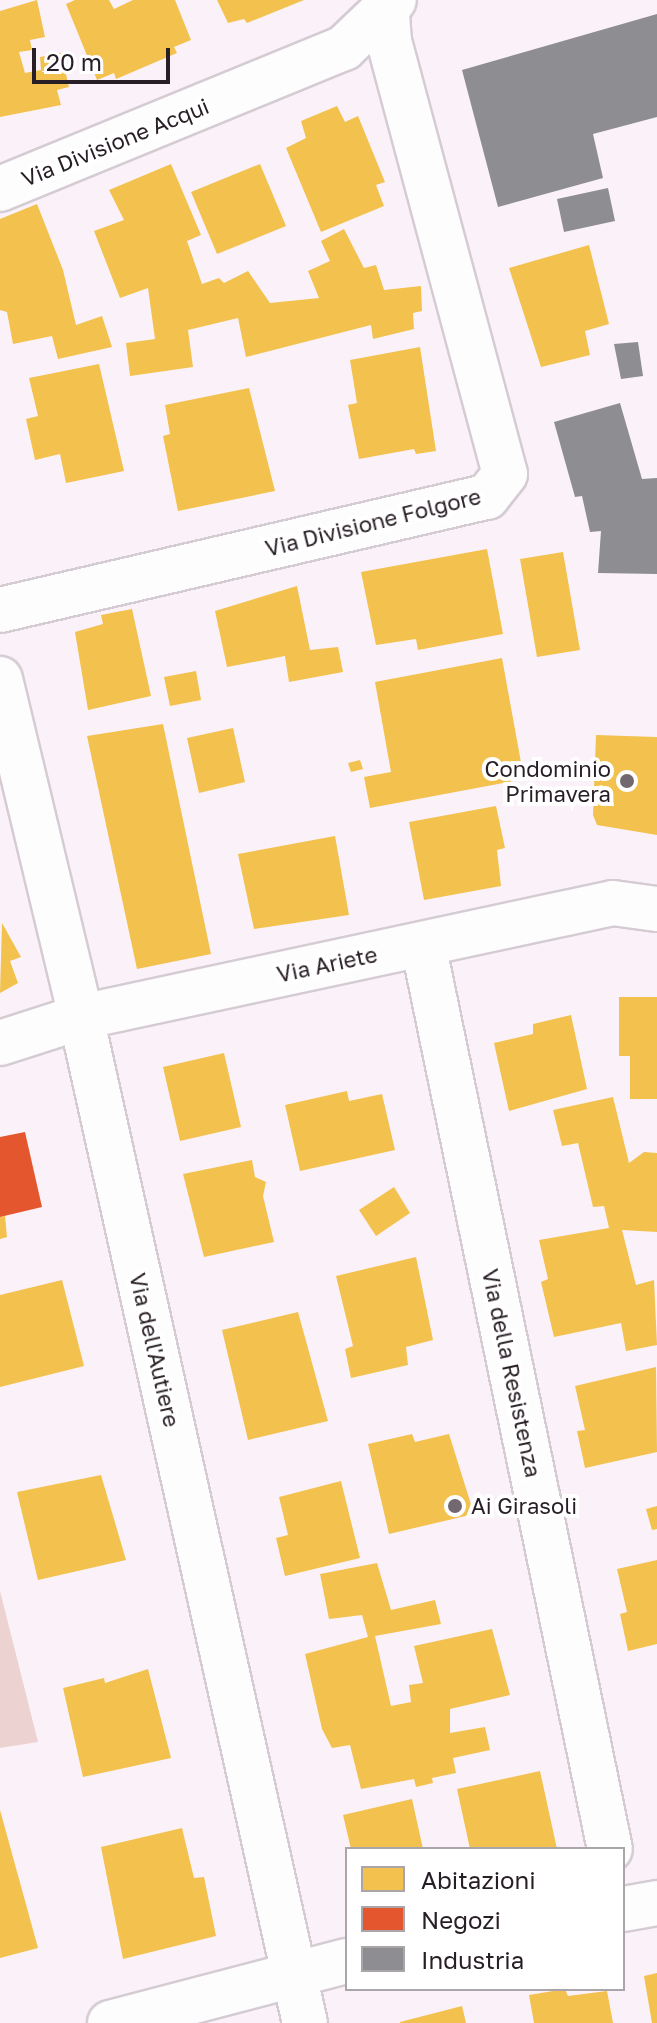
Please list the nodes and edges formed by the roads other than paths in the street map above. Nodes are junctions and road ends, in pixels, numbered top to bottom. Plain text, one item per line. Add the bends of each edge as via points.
1 (391, 5) edge
2 (0, 189) edge
3 (0, 610) edge
4 (0, 679) edge
5 (657, 909) edge
6 (423, 944) junction
7 (81, 1017) junction
8 (0, 1043) edge
9 (610, 1847) edge
10 (657, 1903) edge
11 (625, 1909) edge
12 (345, 1961) edge
13 (294, 1971) junction
14 (110, 2023) edge
15 (305, 2023) edge

1 - 2 street, Via Divisione Acqui via 344,48
1 - 3 street, Via Divisione Folgore via 389,42 505,474 487,497
4 - 7 street, Via dell'Autiere
5 - 6 street, Via Ariete via 613,903
6 - 7 street, Via Ariete
6 - 9 street, Via della Resistenza
7 - 8 street, Via Ariete
7 - 13 street, Via dell'Autiere
10 - 11 street
12 - 13 street
13 - 14 street
13 - 15 street, Via dell'Autiere

